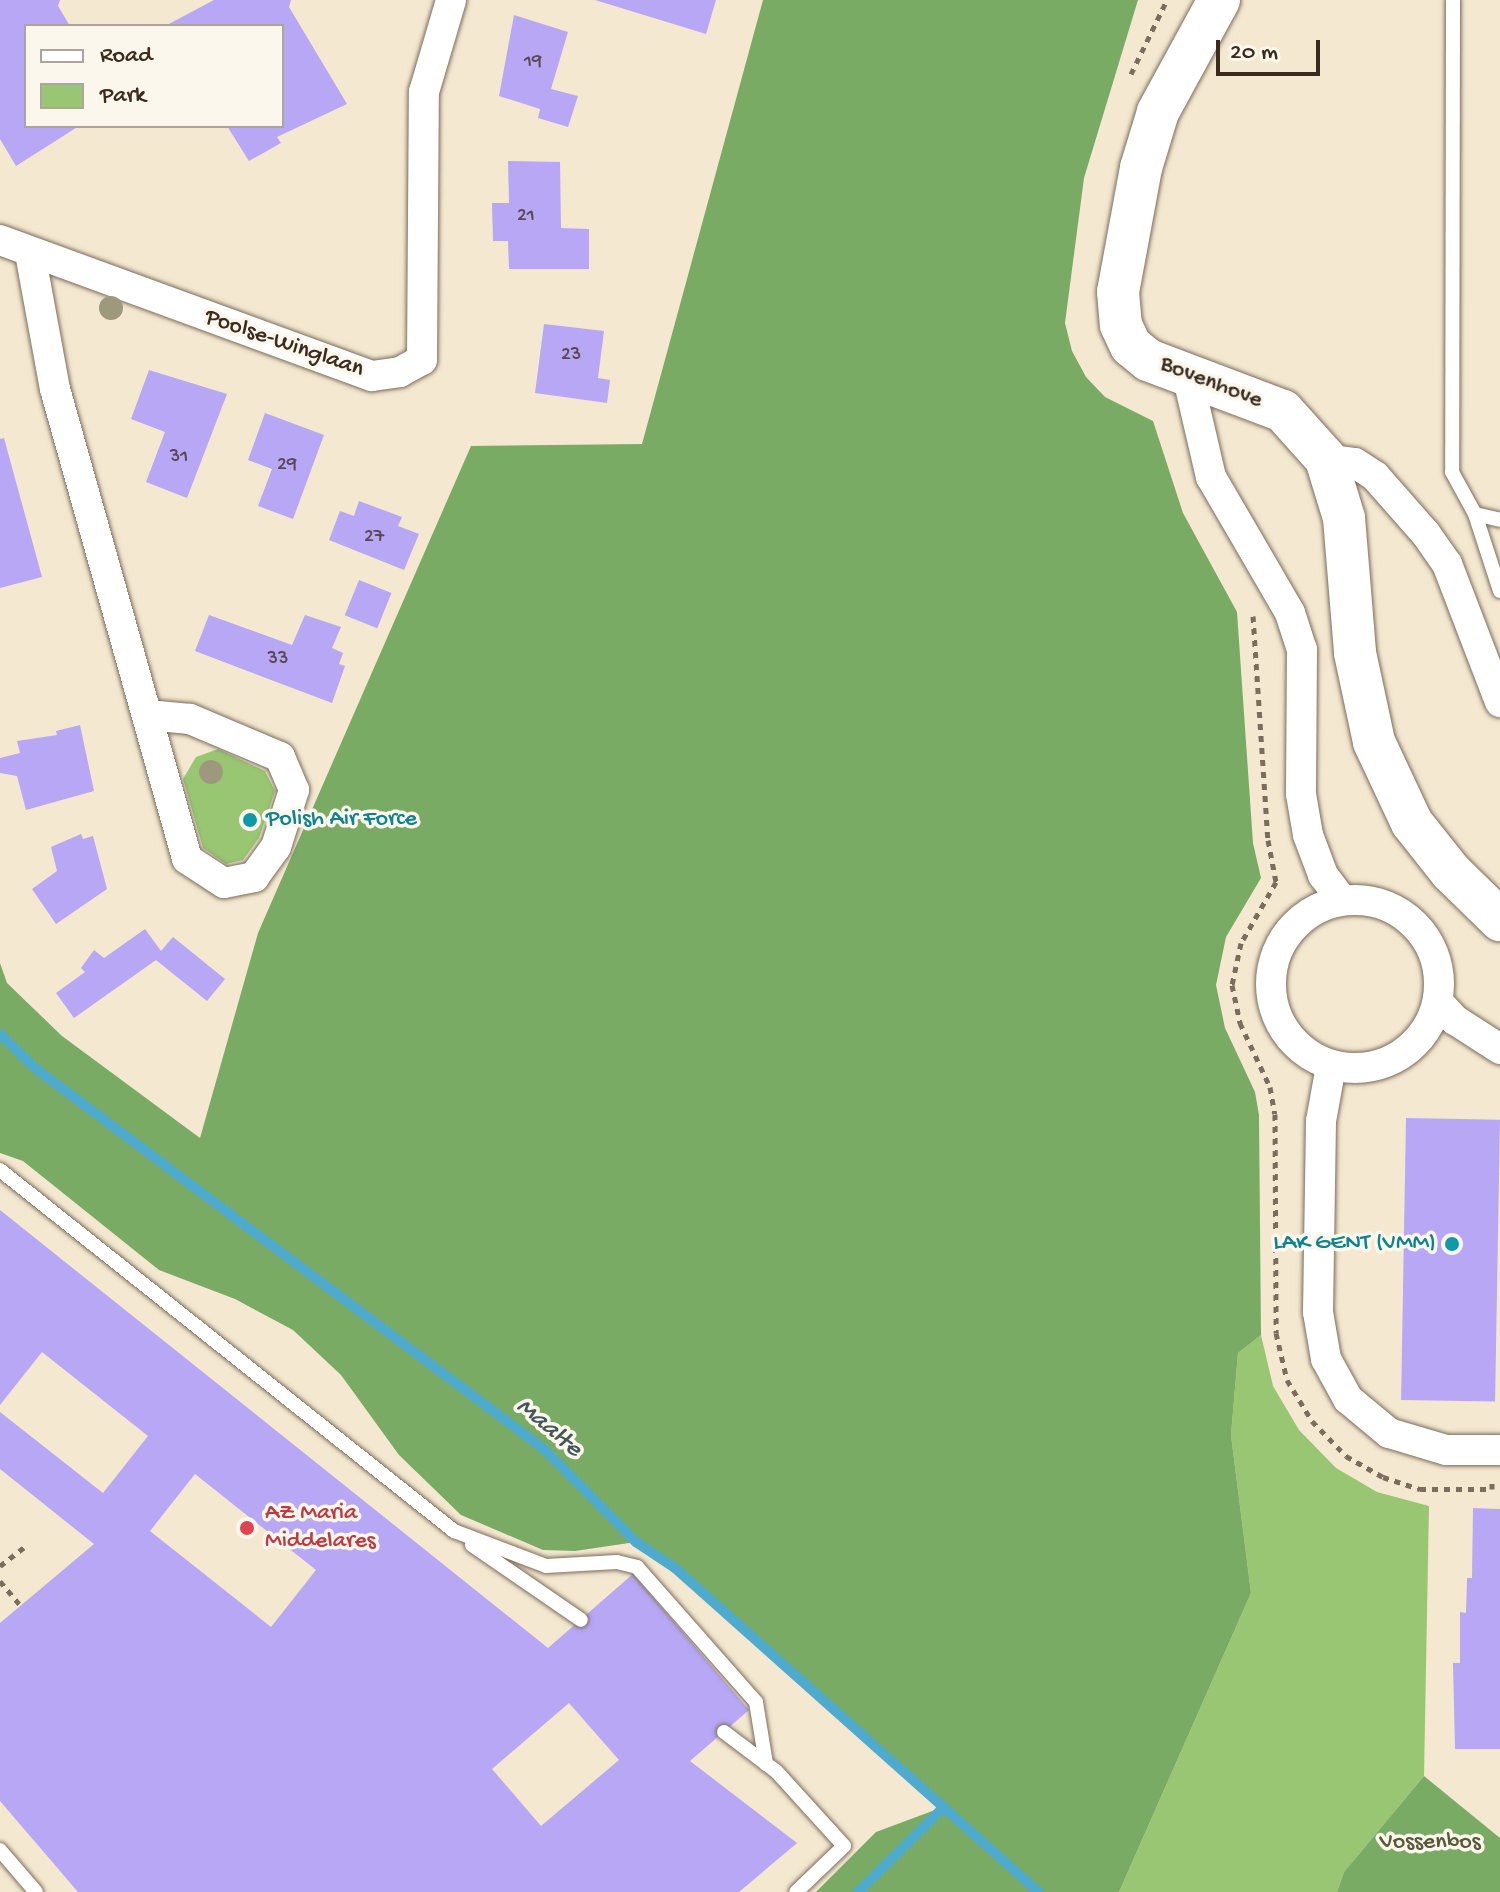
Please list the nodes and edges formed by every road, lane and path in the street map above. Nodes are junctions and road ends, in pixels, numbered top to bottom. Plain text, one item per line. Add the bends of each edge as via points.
1 (451, 0) edge
2 (1167, 0) edge
3 (1219, 0) edge
4 (1453, 0) edge
5 (1128, 81) dead end
6 (0, 240) edge
7 (30, 253) junction
8 (1187, 374) junction
9 (1326, 459) junction
10 (1475, 514) junction
11 (1500, 520) edge
12 (1500, 591) edge
13 (1253, 608) dead end
14 (1500, 702) edge
15 (147, 715) junction
16 (1342, 900) junction
17 (1500, 920) edge
18 (1438, 1002) junction
19 (1500, 1049) edge
20 (1331, 1066) junction
21 (0, 1170) edge
22 (1496, 1450) edge
23 (454, 1531) junction
24 (24, 1547) dead end
25 (0, 1566) edge
26 (0, 1581) edge
27 (20, 1605) dead end
28 (581, 1620) dead end
29 (724, 1732) dead end
30 (766, 1764) junction
31 (0, 1850) edge
32 (36, 1892) edge
33 (796, 1892) edge

1 - 7 street, Poolse-Winglaan via 424,92 422,360 400,372 372,376
2 - 5 path
3 - 8 street, Bovenhove via 1158,112 1141,168 1118,292 1121,325 1131,346 1148,360
4 - 10 lane via 1452,472
6 - 7 street, Poolse-Winglaan
7 - 15 street via 55,389
8 - 9 street, Bovenhove via 1283,411
8 - 16 street via 1211,477 1290,613 1302,649 1301,794 1323,875
9 - 14 street via 1355,463 1375,476 1426,534 1453,578
9 - 17 street, Bovenhove via 1344,518 1355,653 1374,742 1412,823 1451,872
10 - 11 lane
10 - 12 lane
13 - 22 path via 1268,840 1276,882 1241,943 1232,985 1240,1023 1270,1087 1275,1114 1276,1333 1287,1380 1312,1421 1346,1456 1383,1477 1420,1489 1492,1489
15 - 15 street via 187,859 224,883 254,877 276,847 294,790 280,757 190,719
16 - 18 street via 1382,905 1417,926 1432,949 1439,974
16 - 20 street via 1315,909 1292,927 1276,951 1270,979 1272,1007 1285,1034 1305,1054
18 - 19 street via 1455,1020
18 - 20 street via 1428,1028 1398,1056 1359,1070
20 - 22 street via 1321,1121 1318,1312 1326,1359 1348,1399 1389,1433 1446,1450
21 - 23 lane
23 - 28 lane
23 - 30 lane via 546,1566 617,1562 637,1567 756,1702
24 - 25 path
26 - 27 path
29 - 30 lane
30 - 33 lane via 844,1846
31 - 32 lane

